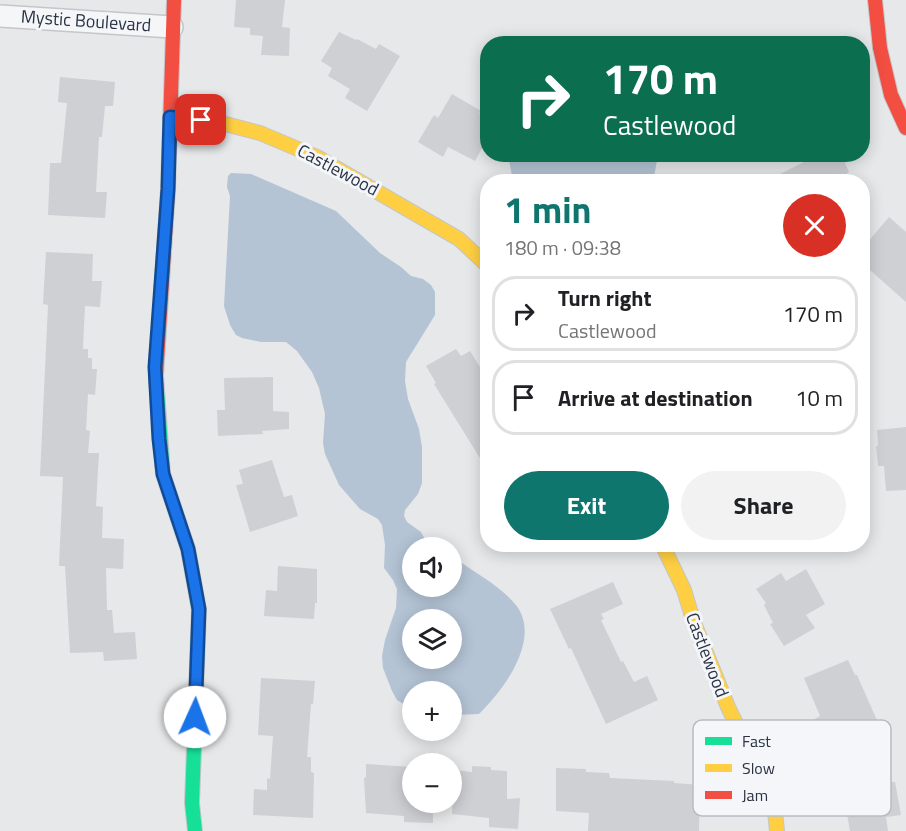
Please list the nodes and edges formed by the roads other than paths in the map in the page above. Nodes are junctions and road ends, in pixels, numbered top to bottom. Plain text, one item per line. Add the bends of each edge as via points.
1 (174, 0) edge
2 (875, 0) edge
3 (0, 16) edge
4 (172, 27) junction
5 (170, 117) junction
6 (906, 128) edge
7 (480, 259) edge
8 (666, 552) edge
9 (735, 720) edge
10 (775, 816) edge
11 (195, 831) edge
12 (777, 831) edge

1 - 4 street
2 - 6 street via 880,48 891,95
3 - 4 street, Mystic Boulevard
4 - 5 street
5 - 7 street, Castlewood via 260,133 317,157 459,239
5 - 11 street via 155,367 163,474 188,549 199,609 192,803
8 - 9 street, Castlewood
10 - 12 street, Castlewood

